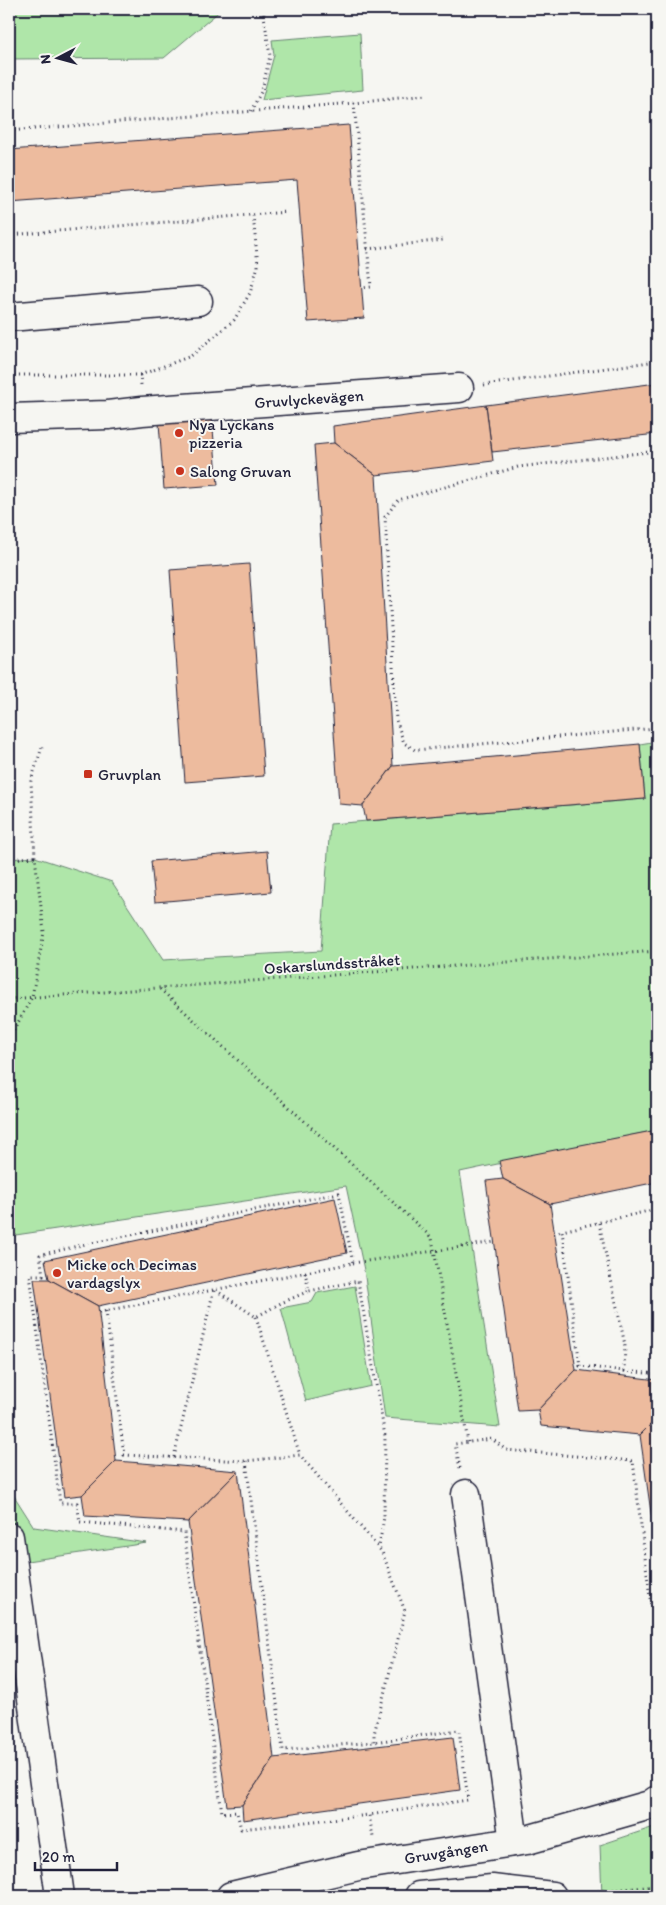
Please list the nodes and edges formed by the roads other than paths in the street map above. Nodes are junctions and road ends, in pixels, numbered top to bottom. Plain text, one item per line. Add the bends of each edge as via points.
1 (198, 300) dead end
2 (9, 317) edge
3 (459, 388) road end
4 (9, 418) edge
5 (466, 1494) road end
6 (9, 1536) edge
7 (657, 1800) edge
8 (514, 1842) junction
9 (60, 1896) edge
10 (232, 1896) edge
11 (419, 1896) edge
12 (552, 1896) edge

1 - 2 street
3 - 4 street, Gruvlyckevägen via 108,415
5 - 8 street
6 - 9 street
7 - 8 street, Gruvgången via 650,1805
8 - 10 street, Gruvgången via 358,1866
11 - 12 street via 492,1889

